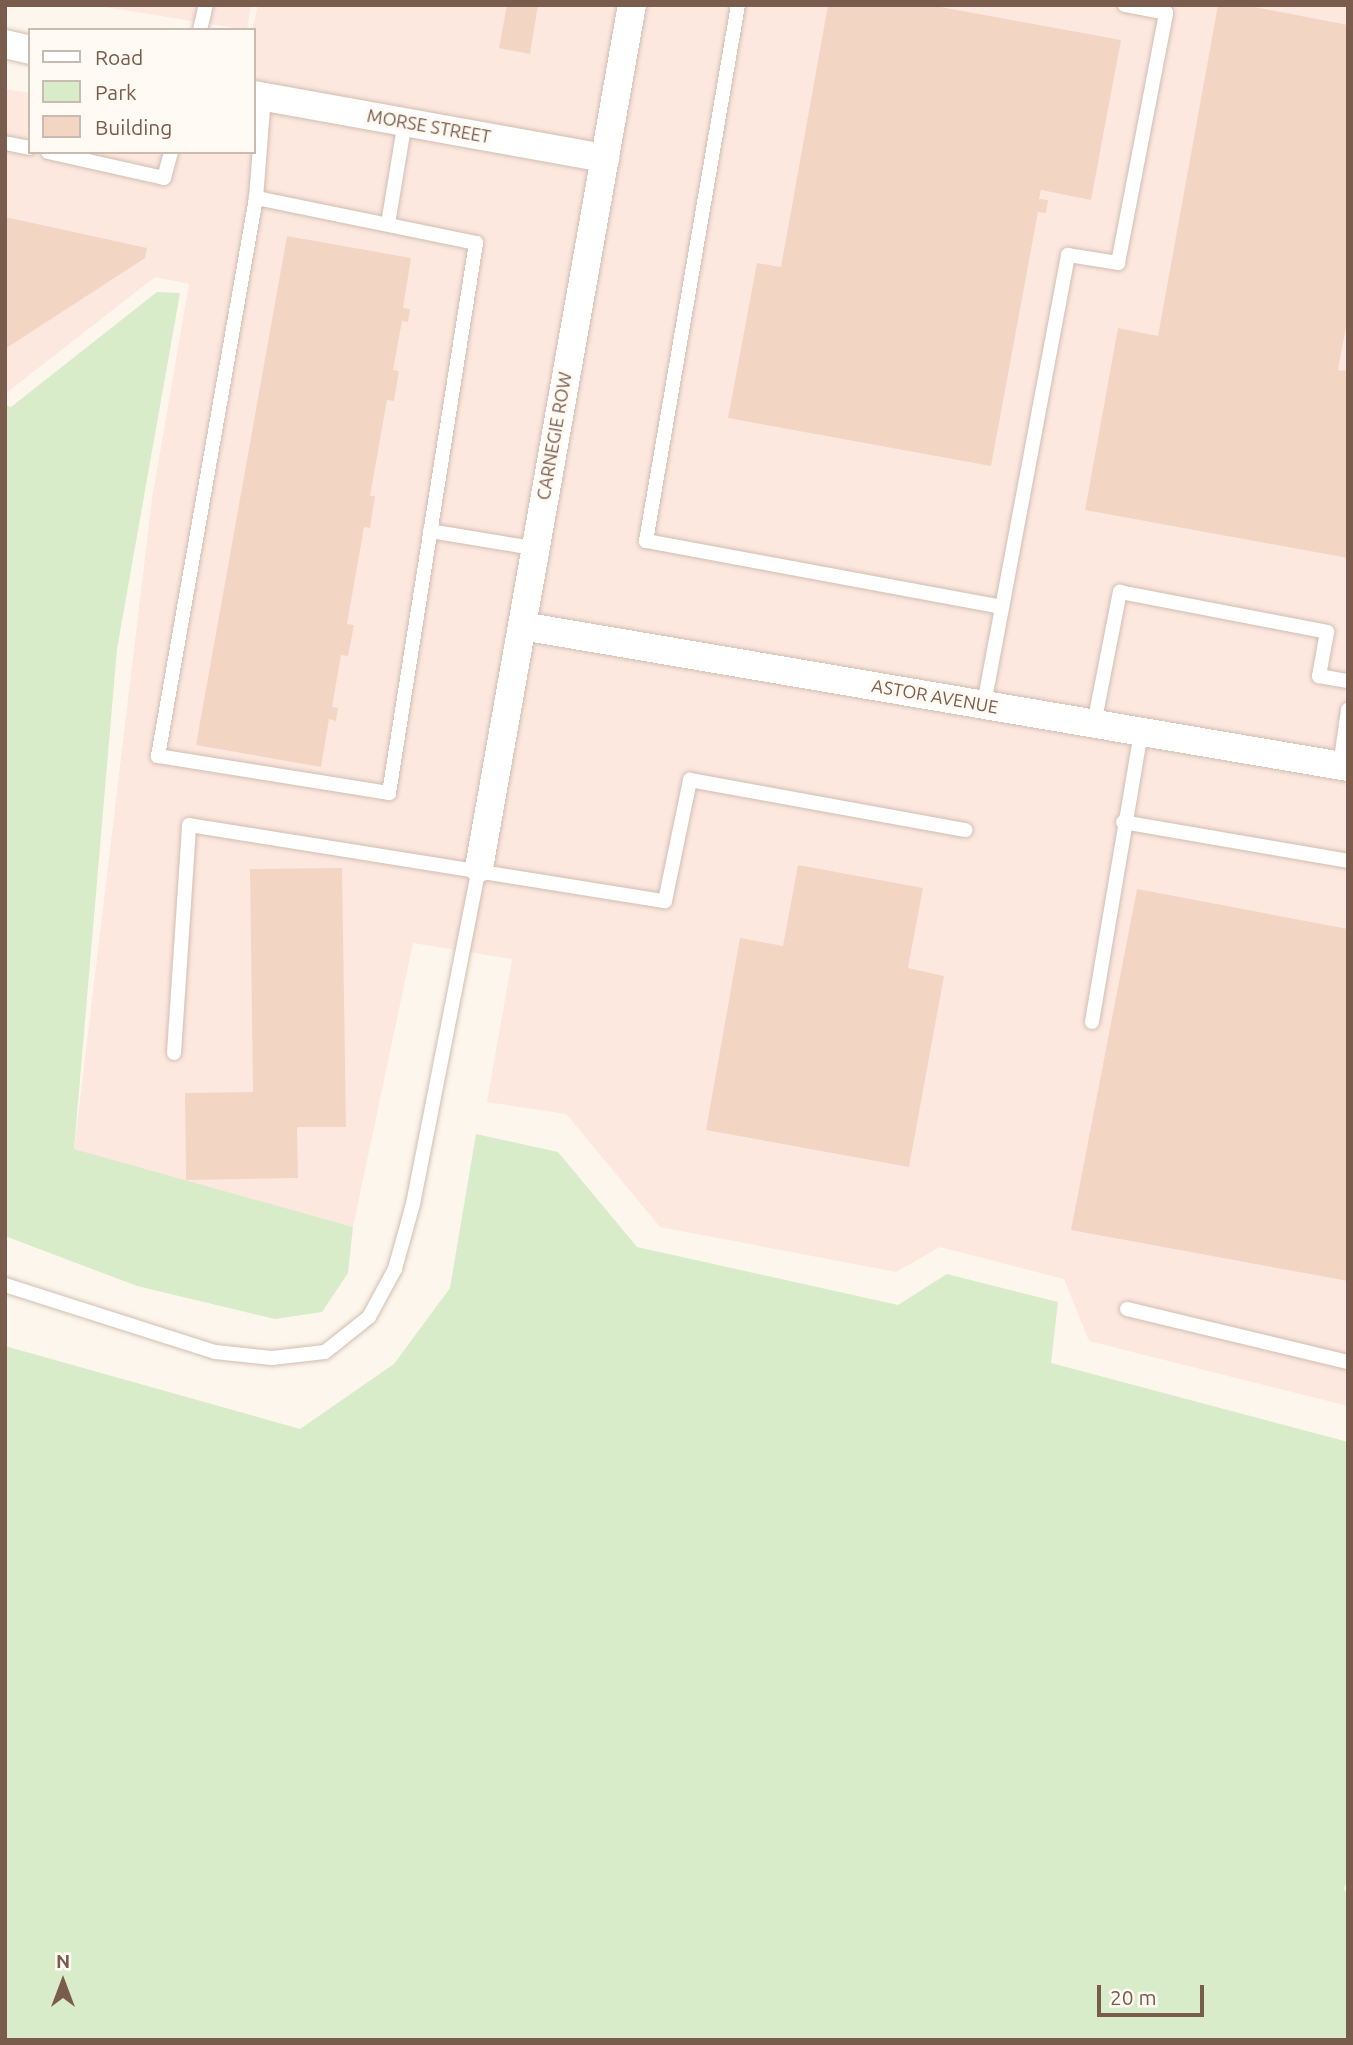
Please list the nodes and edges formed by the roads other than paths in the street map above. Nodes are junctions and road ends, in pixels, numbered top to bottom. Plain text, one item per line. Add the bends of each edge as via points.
1 (205, 5) edge
2 (632, 5) edge
3 (738, 5) edge
4 (1125, 5) edge
5 (200, 28) edge
6 (5, 44) edge
7 (28, 50) edge
8 (259, 95) edge
9 (405, 121) junction
10 (5, 143) edge
11 (28, 148) edge
12 (57, 154) edge
13 (170, 154) edge
14 (605, 158) junction
15 (256, 198) junction
16 (388, 225) junction
17 (430, 531) junction
18 (533, 548) junction
19 (1002, 607) junction
20 (522, 626) junction
21 (1348, 681) edge
22 (984, 704) junction
23 (1348, 710) edge
24 (1094, 724) junction
25 (1141, 732) junction
26 (1344, 767) edge
27 (1123, 822) junction
28 (965, 830) dead end
29 (1348, 861) edge
30 (480, 868) junction
31 (1092, 1022) dead end
32 (174, 1053) dead end
33 (5, 1285) edge
34 (1127, 1309) dead end
35 (1348, 1362) edge

1 - 5 lane
2 - 14 street, CARNEGIE ROW
3 - 19 lane via 646,541
4 - 19 lane via 1166,13 1118,263 1068,255
6 - 7 street
8 - 9 street, MORSE STREET
8 - 15 lane
9 - 14 street, MORSE STREET
9 - 16 lane
10 - 11 lane
12 - 13 lane via 164,178
14 - 18 street, CARNEGIE ROW
15 - 16 lane
15 - 17 lane via 158,756 389,793
16 - 17 lane via 476,243
17 - 18 lane
18 - 20 street, CARNEGIE ROW
19 - 22 lane
20 - 22 street, ASTOR AVENUE
20 - 30 street, CARNEGIE ROW
21 - 24 lane via 1319,676 1326,632 1120,592
22 - 24 street, ASTOR AVENUE
23 - 26 lane
24 - 25 street, ASTOR AVENUE
25 - 26 street, ASTOR AVENUE
25 - 27 lane
27 - 29 lane
27 - 31 lane
28 - 30 lane via 690,780 665,901
30 - 32 lane via 189,824
30 - 33 lane via 413,1205 395,1269 369,1317 325,1352 272,1358 215,1352
34 - 35 lane

